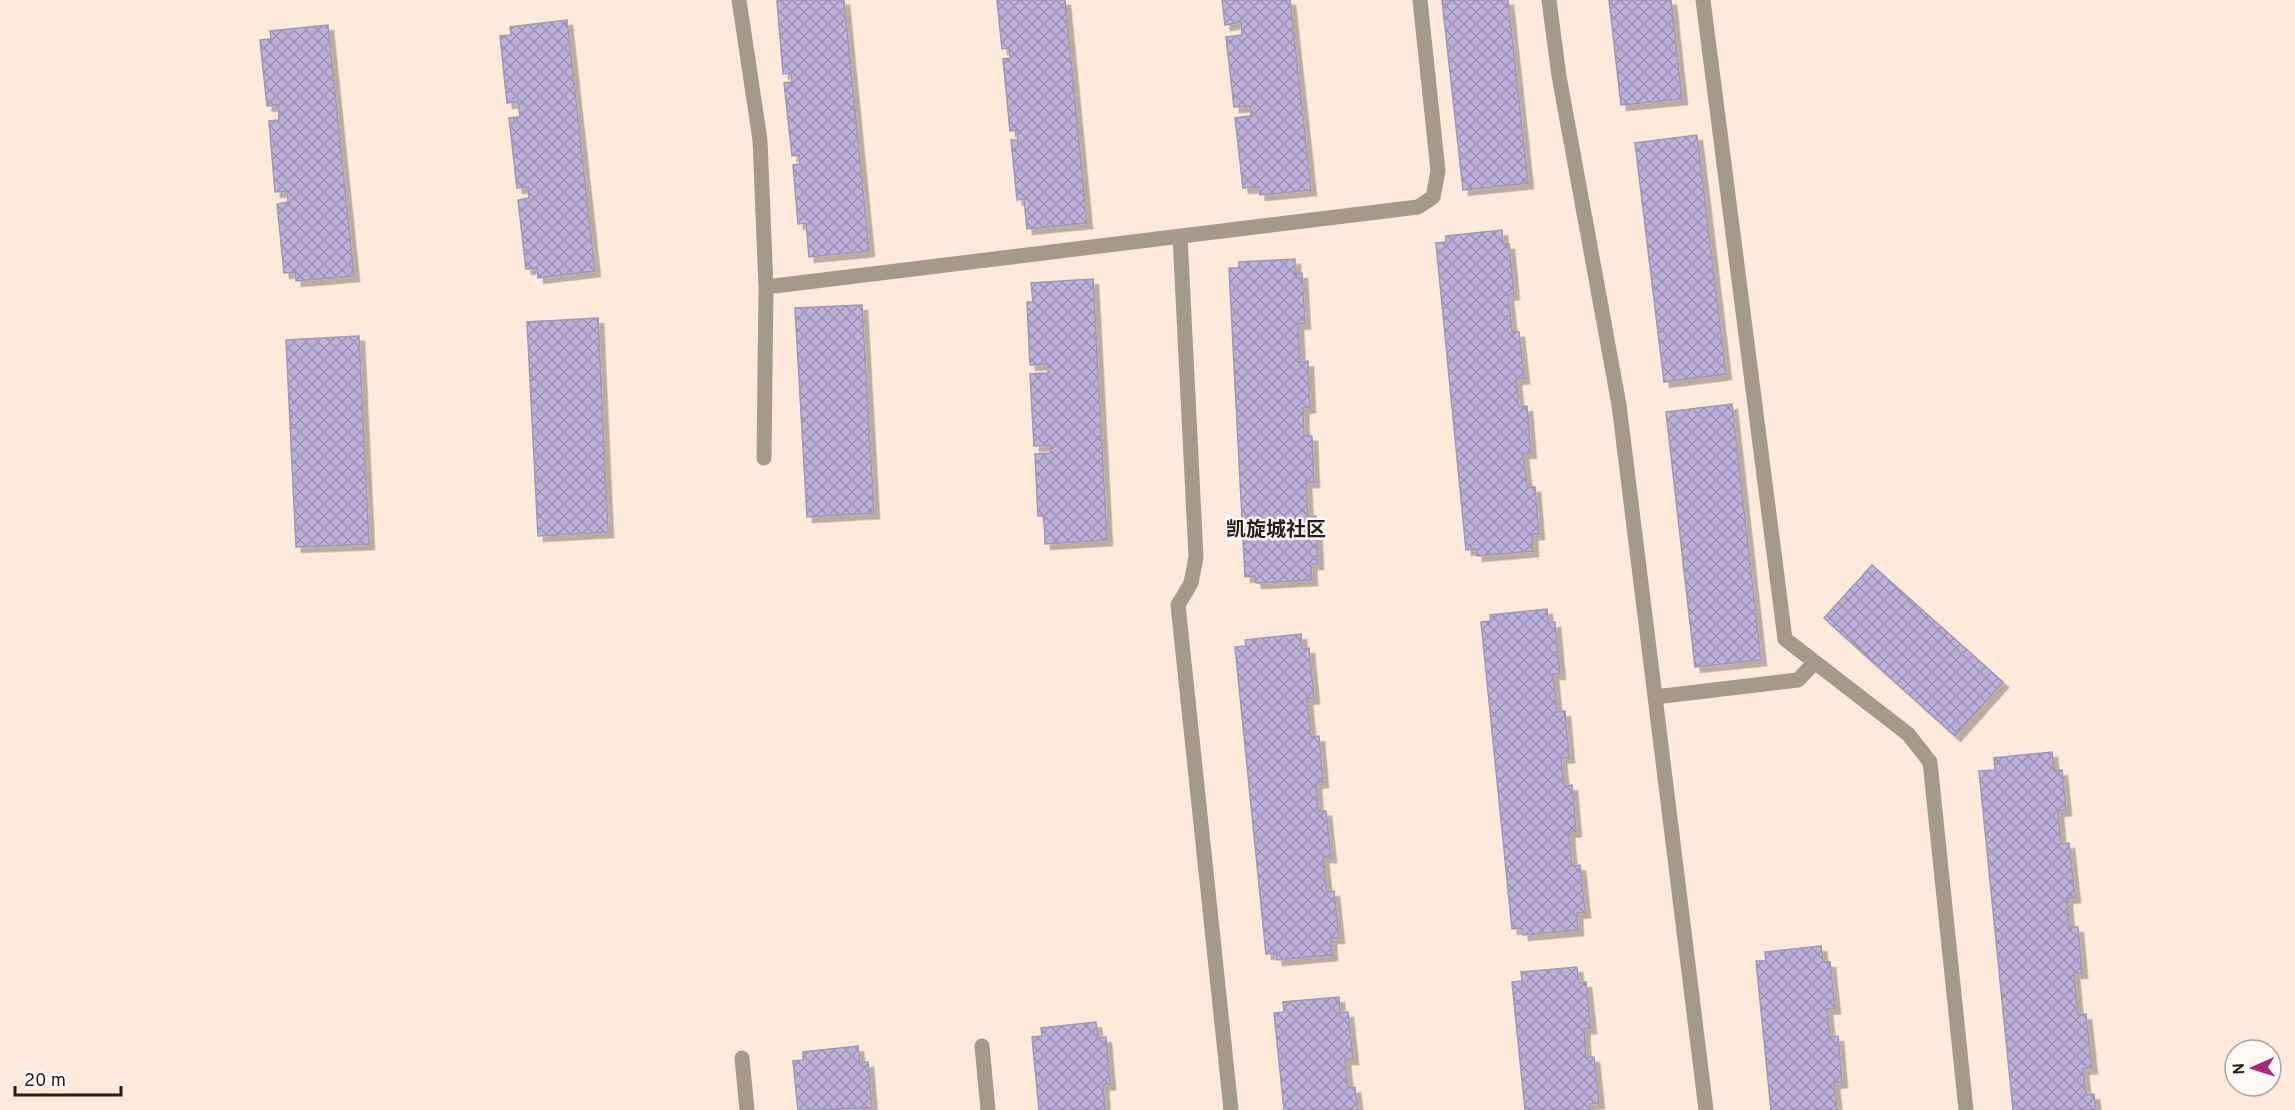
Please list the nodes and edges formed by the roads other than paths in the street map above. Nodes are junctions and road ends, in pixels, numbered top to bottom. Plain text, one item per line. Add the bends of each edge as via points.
1 (739, 0) edge
2 (1420, 0) edge
3 (1549, 0) edge
4 (1703, 0) edge
5 (1180, 236) junction
6 (766, 287) junction
7 (764, 458) dead end
8 (1815, 662) junction
9 (1655, 697) junction
10 (982, 1046) dead end
11 (742, 1058) dead end
12 (747, 1110) edge
13 (988, 1110) edge
14 (1231, 1110) edge
15 (1706, 1110) edge
16 (1966, 1110) edge

1 - 6 lane via 760,140
2 - 5 lane via 1438,171 1433,197 1418,207
3 - 9 lane via 1559,76 1619,405
4 - 8 lane via 1785,639
5 - 6 lane
5 - 14 lane via 1196,557 1191,583 1178,605
6 - 7 lane
8 - 9 lane via 1798,680
8 - 16 lane via 1908,734 1930,762
9 - 15 lane
10 - 13 lane
11 - 12 lane

